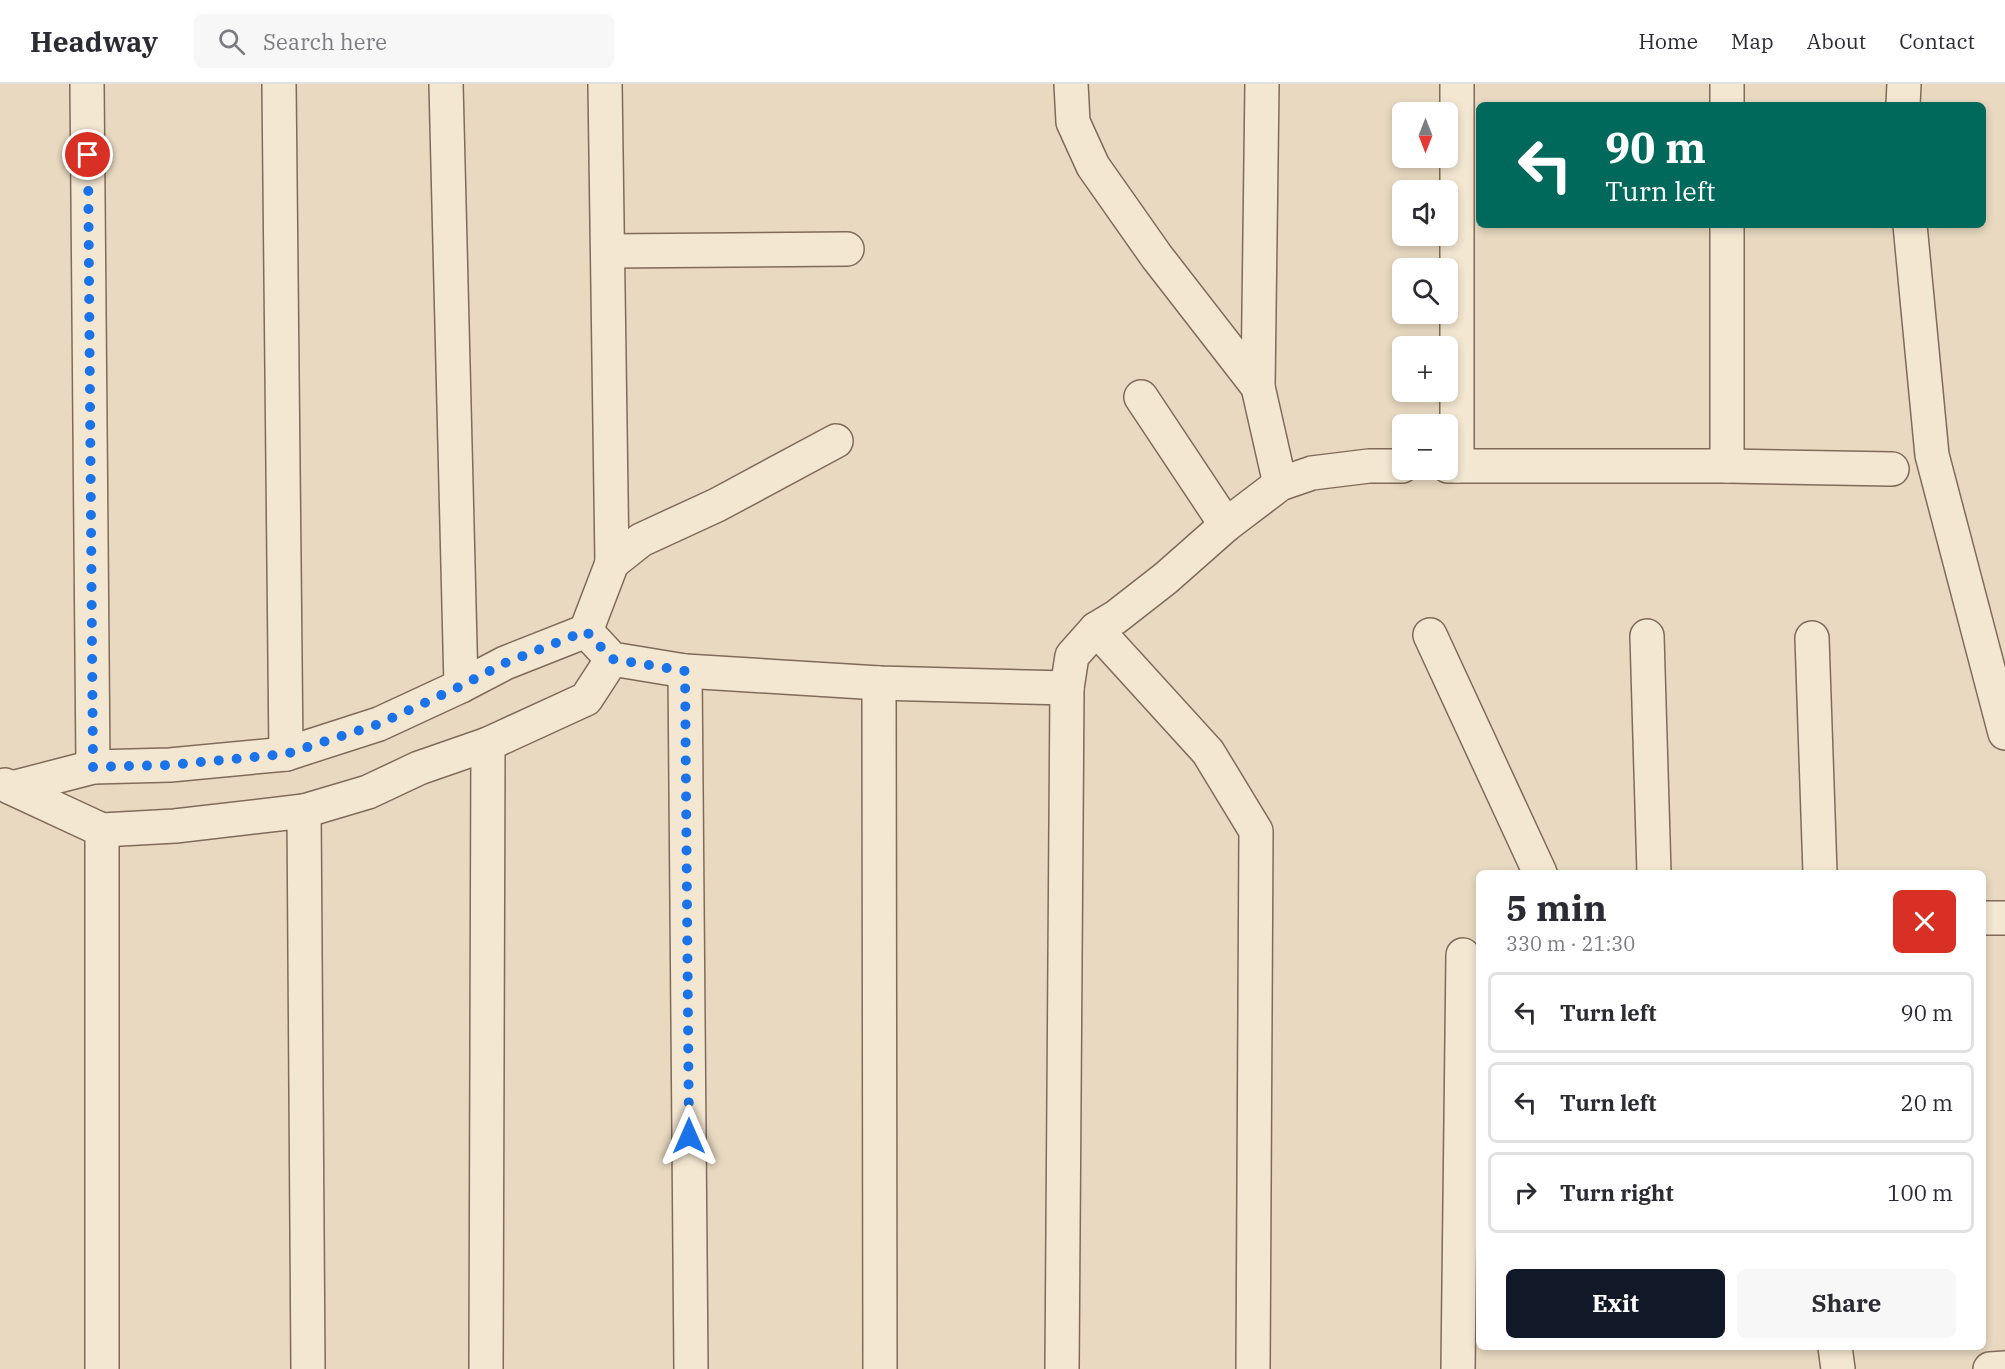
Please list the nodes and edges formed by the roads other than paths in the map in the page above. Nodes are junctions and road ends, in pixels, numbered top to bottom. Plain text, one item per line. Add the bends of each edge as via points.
1 (87, 84) edge
2 (279, 84) edge
3 (446, 84) edge
4 (605, 84) edge
5 (1071, 84) edge
6 (1262, 84) edge
7 (1457, 84) edge
8 (1727, 84) edge
9 (1904, 84) edge
10 (1727, 102) edge
11 (1903, 102) edge
12 (1727, 228) edge
13 (1910, 228) edge
14 (847, 249) dead end
15 (608, 251) junction
16 (1258, 387) junction
17 (1141, 398) dead end
18 (1453, 414) edge
19 (836, 441) dead end
20 (1392, 466) edge
21 (1458, 466) edge
22 (1727, 466) junction
23 (1892, 469) dead end
24 (1280, 484) junction
25 (1226, 525) junction
26 (612, 563) junction
27 (1096, 629) junction
28 (586, 631) junction
29 (1430, 634) dead end
30 (1647, 636) dead end
31 (1812, 638) dead end
32 (612, 659) junction
33 (685, 671) junction
34 (879, 682) junction
35 (461, 686) junction
36 (1067, 688) junction
37 (2005, 733) edge
38 (488, 744) junction
39 (286, 754) junction
40 (93, 767) junction
41 (6, 786) edge
42 (304, 811) junction
43 (102, 830) junction
44 (1539, 870) edge
45 (1654, 870) edge
46 (1820, 870) edge
47 (1986, 918) edge
48 (2005, 918) edge
49 (1463, 955) dead end
50 (1470, 1065) edge
51 (1835, 1350) edge
52 (2005, 1368) edge
53 (102, 1369) edge
54 (308, 1369) edge
55 (486, 1369) edge
56 (691, 1369) edge
57 (880, 1369) edge
58 (1062, 1369) edge
59 (1253, 1369) edge
60 (1458, 1369) edge
61 (1838, 1369) edge
62 (1990, 1369) edge

1 - 40 street
2 - 39 street
3 - 35 street
4 - 15 street
5 - 16 street via 1074,122 1093,166 1157,257
6 - 16 street
7 - 18 street
8 - 10 street
9 - 11 street
12 - 22 street
13 - 37 street via 1932,456
14 - 15 street
15 - 26 street
16 - 24 street
17 - 25 street
19 - 26 street via 642,540
20 - 24 street via 1312,473
21 - 22 street
22 - 23 street
24 - 25 street
25 - 27 street via 1166,578
26 - 28 street
27 - 36 street via 1072,656
27 - 59 street via 1208,752 1256,831
28 - 32 street
28 - 35 street via 505,663
29 - 44 street
30 - 45 street
31 - 46 street
32 - 33 street
32 - 38 street via 586,699
33 - 34 street
33 - 56 street
34 - 36 street
34 - 57 street
35 - 39 street via 379,724
36 - 58 street
38 - 42 street via 419,768 368,792
38 - 55 street
39 - 40 street via 170,765
40 - 41 street
41 - 43 street
42 - 43 street
42 - 54 street
43 - 53 street
47 - 48 street
49 - 50 street
50 - 60 street
51 - 61 street
52 - 62 street

